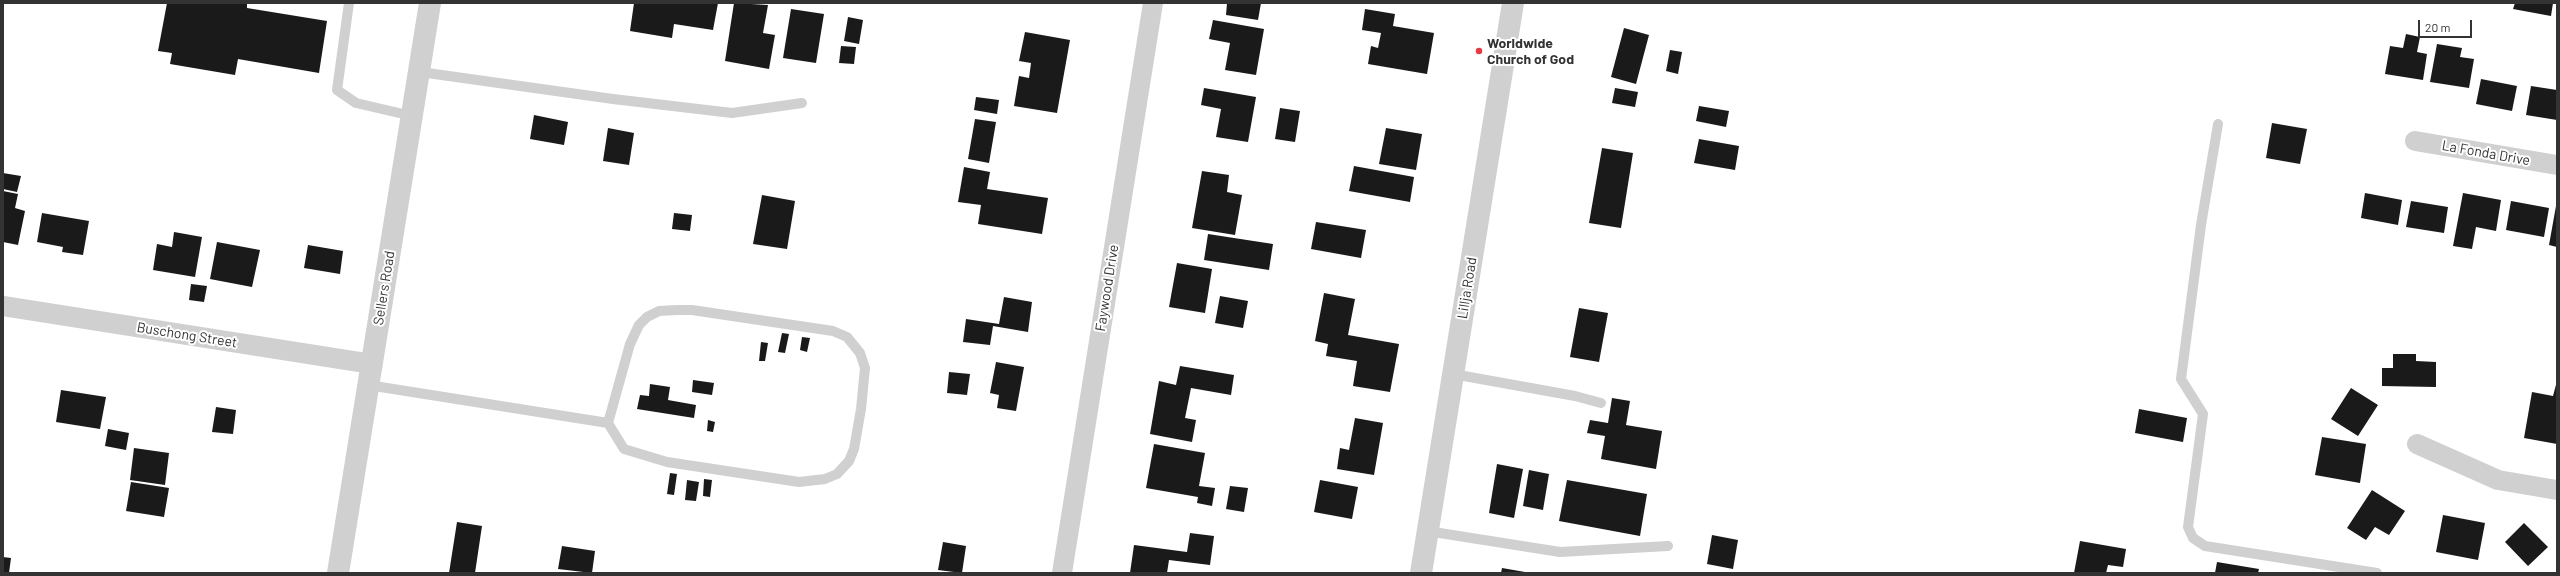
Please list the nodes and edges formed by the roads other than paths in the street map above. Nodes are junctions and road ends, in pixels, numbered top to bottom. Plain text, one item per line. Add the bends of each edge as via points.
1 (349, 3) edge
2 (428, 3) edge
3 (1153, 3) edge
4 (1513, 3) edge
5 (420, 72) junction
6 (802, 103) dead end
7 (412, 116) junction
8 (2218, 124) dead end
9 (2415, 141) dead end
10 (2557, 165) edge
11 (3, 306) edge
12 (372, 364) junction
13 (1453, 374) junction
14 (368, 385) junction
15 (1601, 403) dead end
16 (608, 423) junction
17 (2416, 444) dead end
18 (2557, 490) edge
19 (1427, 531) junction
20 (1668, 546) dead end
21 (338, 573) edge
22 (1062, 573) edge
23 (1421, 573) edge
24 (2377, 573) edge

1 - 7 lane via 337,90 356,103
2 - 5 street, Sellers Road
3 - 22 street, Faywood Drive
4 - 13 street, Lillja Road
5 - 6 lane via 732,113
5 - 7 street, Sellers Road
7 - 12 street, Sellers Road
8 - 24 lane via 2201,225 2181,379 2203,414 2188,526 2193,538 2206,546
9 - 10 street, La Fonda Drive
11 - 12 street, Buschong Street
12 - 14 street, Sellers Road
13 - 15 lane
13 - 19 street, Lillja Road
14 - 16 lane
14 - 21 street, Sellers Road
16 - 16 lane via 630,344 639,325 647,316 659,311 692,310 833,331 848,337 860,353 865,368 854,450 849,461 837,474 825,479 799,482 668,462 624,449
17 - 18 street via 2498,480
19 - 20 lane via 1560,552
19 - 23 street, Lillja Road

